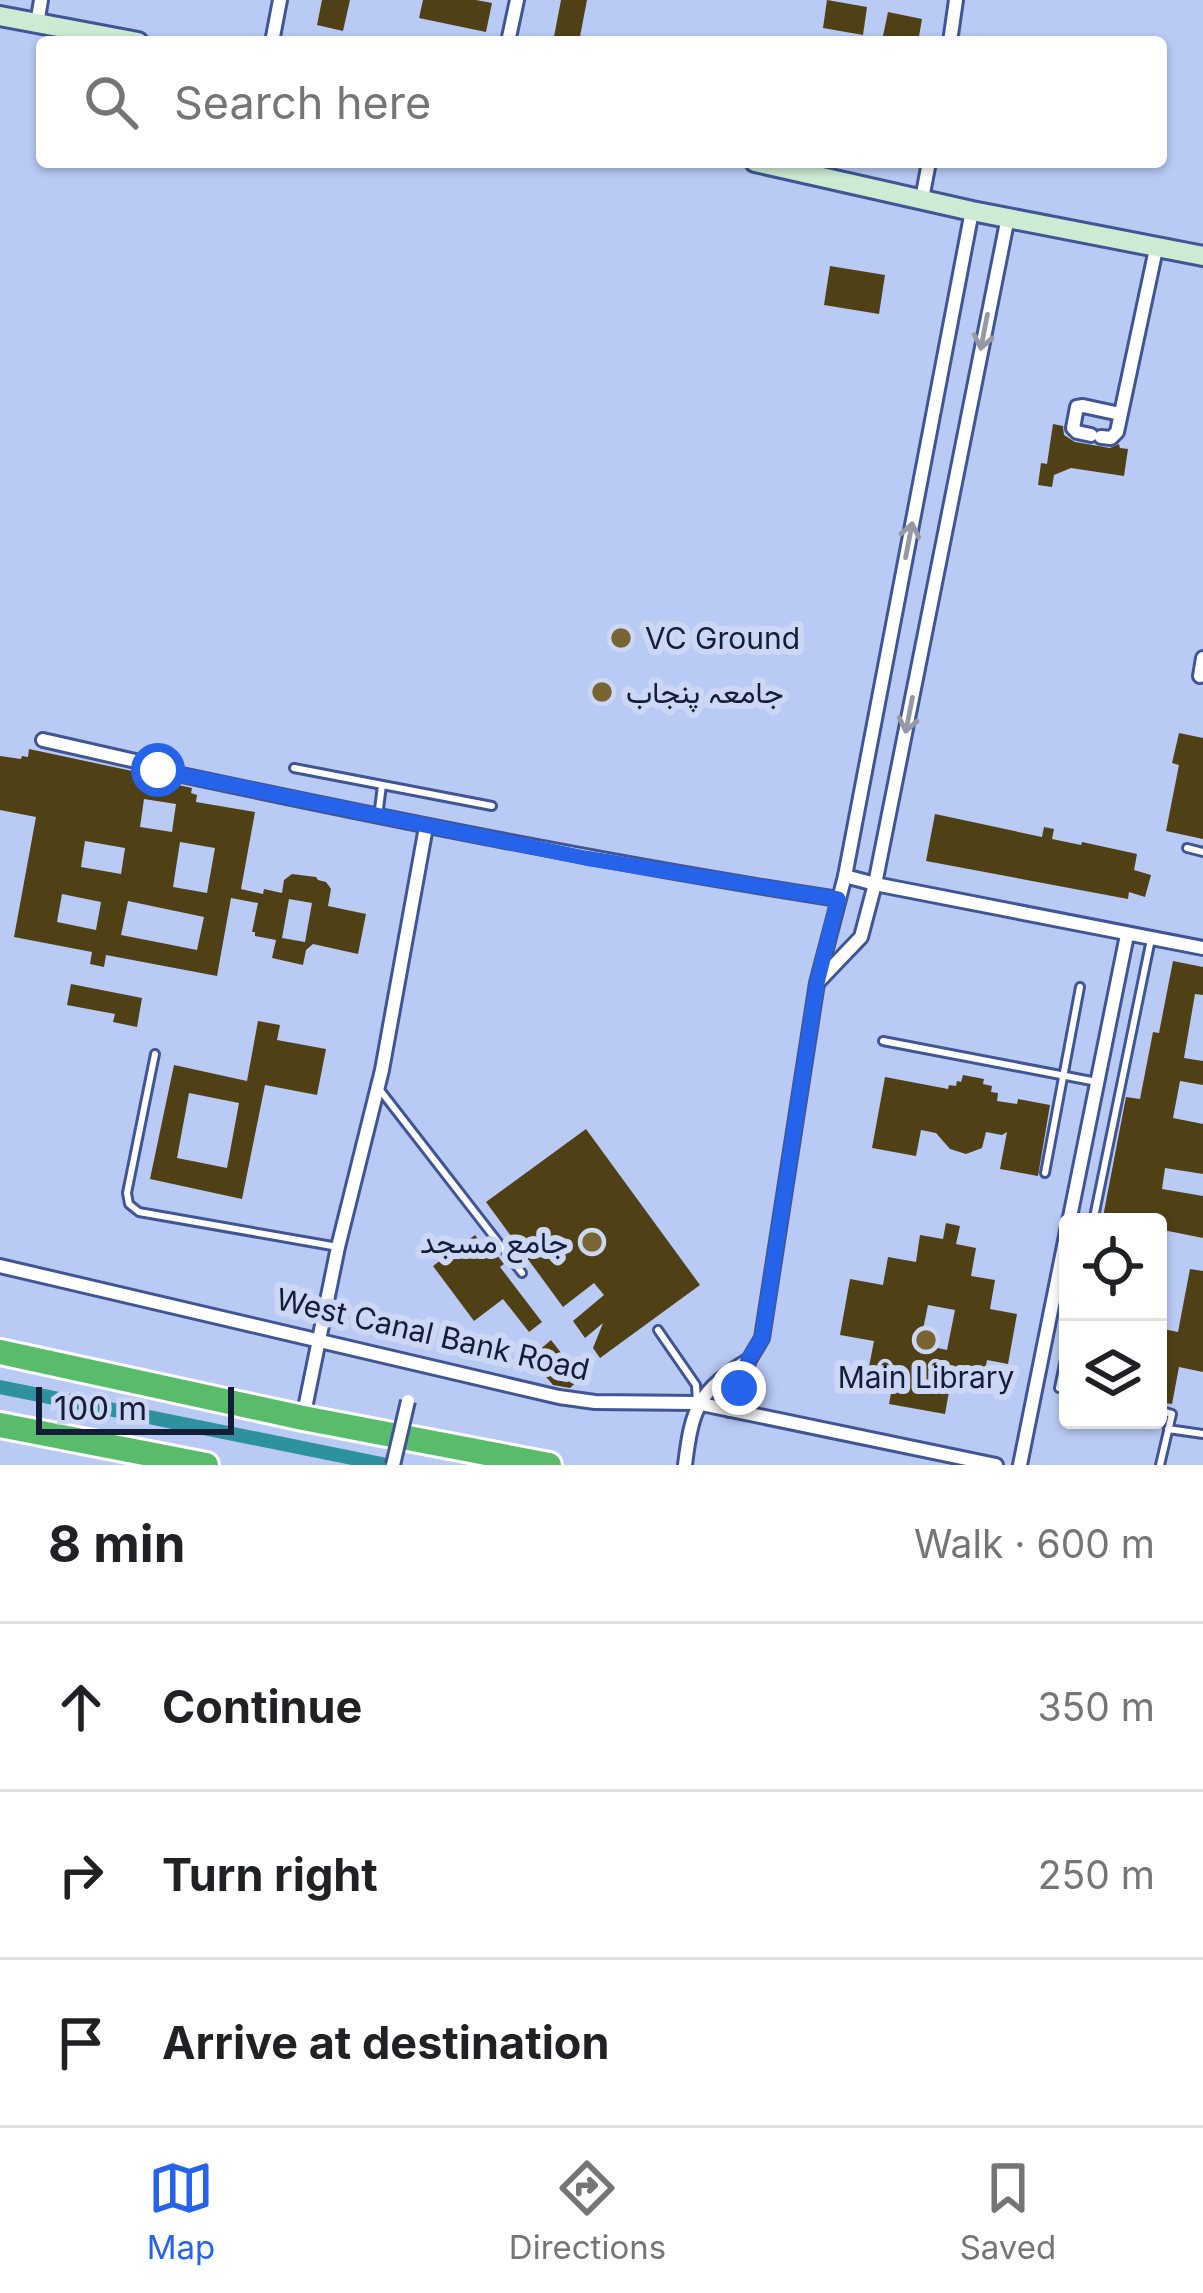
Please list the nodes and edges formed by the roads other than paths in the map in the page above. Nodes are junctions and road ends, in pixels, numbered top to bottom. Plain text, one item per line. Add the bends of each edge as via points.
1 (41, 0) edge
2 (280, 0) edge
3 (517, 0) edge
4 (956, 0) edge
5 (0, 16) edge
6 (37, 24) junction
7 (104, 36) edge
8 (273, 36) edge
9 (509, 36) edge
10 (951, 36) edge
11 (927, 168) edge
12 (839, 171) edge
13 (922, 200) junction
14 (972, 212) junction
15 (1008, 218) junction
16 (1156, 249) junction
17 (1203, 256) edge
18 (1120, 413) junction
19 (1203, 658) edge
20 (1200, 676) dead end
21 (43, 740) dead end
22 (294, 768) dead end
23 (382, 785) junction
24 (492, 806) dead end
25 (378, 817) junction
26 (426, 827) junction
27 (1186, 848) dead end
28 (1203, 852) edge
29 (845, 876) junction
30 (875, 884) junction
31 (838, 899) junction
32 (1127, 935) junction
33 (1151, 939) junction
34 (1203, 948) edge
35 (817, 983) junction
36 (1080, 987) dead end
37 (883, 1041) dead end
38 (155, 1054) dead end
39 (1064, 1077) junction
40 (1097, 1082) junction
41 (378, 1087) junction
42 (1045, 1173) dead end
43 (1070, 1213) edge
44 (1095, 1213) edge
45 (338, 1246) junction
46 (0, 1266) edge
47 (1059, 1269) edge
48 (522, 1273) dead end
49 (658, 1330) dead end
50 (320, 1339) junction
51 (0, 1352) edge
52 (748, 1360) junction
53 (408, 1401) dead end
54 (697, 1403) junction
55 (730, 1410) junction
56 (1167, 1413) edge
57 (303, 1418) junction
58 (0, 1425) edge
59 (1168, 1430) junction
60 (1203, 1434) edge
61 (206, 1465) edge
62 (393, 1465) edge
63 (549, 1465) edge
64 (686, 1465) edge
65 (994, 1465) edge
66 (1020, 1465) edge
67 (1160, 1465) edge

1 - 6 street
2 - 8 street
3 - 9 street
4 - 10 street
5 - 6 street
6 - 7 street
11 - 13 street
12 - 13 street
13 - 14 street
14 - 15 street
29 -> 14 street
15 - 16 street
15 -> 30 street
16 - 17 street
16 - 18 street
18 - 18 street via 1079,406 1073,428 1111,438
19 - 20 street
21 - 25 street
22 - 23 lane
23 - 24 lane
23 - 25 lane
25 - 26 street
26 - 31 street
26 - 41 street
27 - 28 lane
29 - 30 street
29 - 31 street
30 - 32 street
30 - 35 street via 861,937
31 - 35 street
32 - 33 street
32 - 40 street
33 - 34 street
33 - 44 lane
35 - 52 street via 762,1338
36 - 39 lane
37 - 39 lane
38 - 45 lane via 129,1204
39 - 40 lane
39 - 42 lane
40 - 43 street
41 - 45 street
41 - 48 lane
45 - 50 street
46 - 50 street, West Canal Bank Road
47 - 66 street
49 - 54 lane via 696,1385
50 - 54 street, West Canal Bank Road via 559,1397
50 - 57 street
51 - 57 highway
52 - 54 street
52 - 55 street
53 - 62 street, bridge
54 - 55 street, West Canal Bank Road
54 - 64 street
55 - 65 street, West Canal Bank Road
56 - 59 lane
57 - 63 highway
58 - 61 highway
59 - 60 lane
59 - 67 lane

